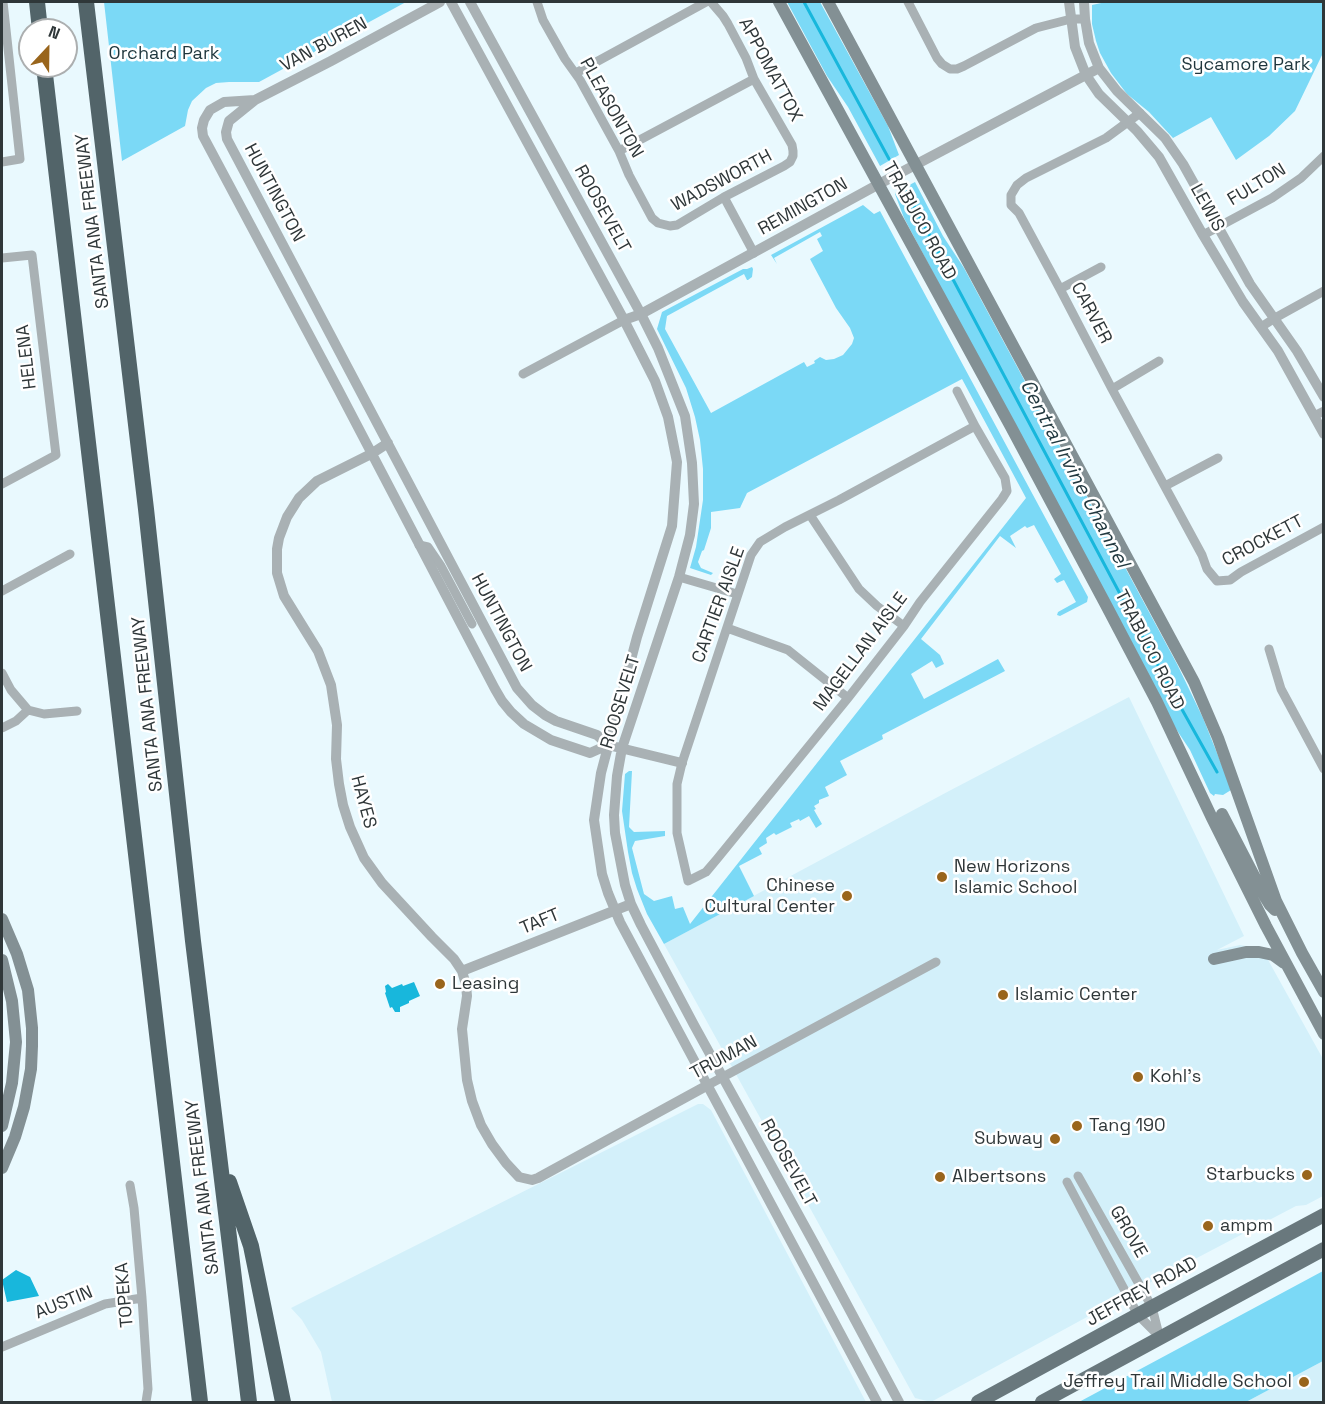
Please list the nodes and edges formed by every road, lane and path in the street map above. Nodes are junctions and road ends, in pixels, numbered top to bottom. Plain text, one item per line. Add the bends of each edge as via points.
1 (3, 2) edge
2 (36, 2) edge
3 (86, 2) edge
4 (440, 2) edge
5 (451, 2) edge
6 (470, 2) edge
7 (537, 2) edge
8 (706, 2) edge
9 (711, 2) edge
10 (779, 2) edge
11 (828, 2) edge
12 (908, 2) edge
13 (1069, 2) edge
14 (1084, 2) edge
15 (38, 18) edge
16 (1071, 19) junction
17 (1085, 19) junction
18 (1099, 68) junction
19 (576, 73) junction
20 (1086, 75) junction
21 (45, 78) edge
22 (754, 79) junction
23 (255, 100) junction
24 (1140, 113) junction
25 (1128, 123) junction
26 (620, 151) junction
27 (793, 156) joint
28 (1323, 156) edge
29 (2, 162) edge
30 (916, 164) junction
31 (879, 184) junction
32 (724, 197) junction
33 (662, 225) joint
34 (1218, 226) junction
35 (1203, 235) junction
36 (754, 253) junction
37 (2, 258) edge
38 (1101, 267) dead end
39 (1060, 289) junction
40 (1323, 291) edge
41 (641, 314) junction
42 (1275, 318) junction
43 (624, 320) junction
44 (1261, 327) junction
45 (1159, 361) dead end
46 (523, 374) dead end
47 (1112, 389) junction
48 (957, 391) dead end
49 (1323, 397) edge
50 (1319, 413) edge
51 (975, 426) junction
52 (1323, 434) edge
53 (388, 443) junction
54 (371, 454) junction
55 (1218, 458) dead end
56 (2, 484) edge
57 (1165, 486) junction
58 (810, 515) junction
59 (1323, 527) edge
60 (69, 554) dead end
61 (679, 577) junction
62 (1217, 581) joint
63 (2, 591) edge
64 (737, 594) junction
65 (472, 624) junction
66 (904, 626) junction
67 (727, 628) junction
68 (1269, 649) dead end
69 (2, 673) edge
70 (848, 698) junction
71 (28, 710) junction
72 (77, 711) dead end
73 (2, 728) edge
74 (608, 745) junction
75 (622, 748) junction
76 (682, 763) junction
77 (1323, 769) edge
78 (1242, 804) junction
79 (1217, 816) junction
80 (688, 881) joint
81 (631, 904) junction
82 (615, 910) junction
83 (1284, 918) junction
84 (2, 919) edge
85 (1214, 959) dead end
86 (2, 960) edge
87 (936, 962) dead end
88 (1288, 968) junction
89 (462, 971) junction
90 (1323, 992) edge
91 (1323, 1034) edge
92 (723, 1077) junction
93 (708, 1085) junction
94 (2, 1126) edge
95 (218, 1147) junction
96 (2, 1167) edge
97 (1078, 1176) dead end
98 (1068, 1182) dead end
99 (130, 1185) dead end
100 (1323, 1215) edge
101 (815, 1245) junction
102 (1323, 1249) edge
103 (797, 1254) junction
104 (142, 1298) junction
105 (1152, 1307) junction
106 (1138, 1314) junction
107 (1160, 1337) junction
108 (2, 1347) edge
109 (146, 1402) edge
110 (200, 1402) edge
111 (249, 1402) edge
112 (283, 1402) edge
113 (877, 1402) edge
114 (899, 1402) edge
115 (978, 1402) edge
116 (1042, 1402) edge

1 - 29 street via 20,159
2 - 15 highway
3 - 95 highway, SANTA ANA FREEWAY
4 - 23 street, VAN BUREN
5 - 43 street, ROOSEVELT
6 - 41 street, ROOSEVELT
7 - 19 street, PLEASONTON via 559,49
8 - 19 street
9 - 22 street, APPOMATTOX via 728,24
10 - 31 main road, TRABUCO ROAD
11 - 30 main road, TRABUCO ROAD
12 - 16 street via 938,58 950,69 964,66 1036,28
13 - 16 street, LEWIS
14 - 17 street, LEWIS
16 - 17 street
16 - 20 street, LEWIS via 1075,47
17 - 18 street, LEWIS
18 - 20 street, REMINGTON
18 - 24 street, LEWIS
19 - 26 street, PLEASONTON
20 - 25 street, LEWIS
20 - 30 street, REMINGTON
21 - 110 highway, SANTA ANA FREEWAY
22 - 26 street
22 - 27 street, APPOMATTOX via 792,145
23 - 53 street, HUNTINGTON via 229,121 227,139
23 - 54 street, HUNTINGTON via 224,102 210,110 204,120 203,136
24 - 25 street, CARVER
24 - 34 street, LEWIS via 1183,164
25 - 35 street, LEWIS via 1159,157
25 - 39 street, CARVER via 1026,178 1011,195 1011,205
26 - 33 street, PLEASONTON via 650,215
27 - 32 street, WADSWORTH via 784,166
28 - 34 street, FULTON via 1272,198
30 - 31 street, REMINGTON
30 - 78 main road, TRABUCO ROAD via 1194,682
31 - 36 street, REMINGTON
31 - 79 main road, TRABUCO ROAD
32 - 33 street, WADSWORTH via 677,225
32 - 36 street
34 - 35 street, FULTON
34 - 42 street, LEWIS via 1250,285
35 - 44 street, LEWIS
36 - 41 street, REMINGTON
37 - 56 street, HELENA via 32,255 56,455
38 - 39 street
39 - 47 street, CARVER
40 - 42 street
41 - 43 street, REMINGTON
41 - 61 street, ROOSEVELT via 685,416 692,463 694,504
42 - 44 street
42 - 49 street, LEWIS
43 - 46 street, REMINGTON
43 - 74 street, ROOSEVELT via 656,381 677,462 672,526
44 - 50 street, LEWIS
45 - 47 street
47 - 57 street, CARVER
48 - 51 street
50 - 52 street, LEWIS
51 - 58 street, CARTIER AISLE
51 - 66 street, MAGELLAN AISLE via 1005,478 1007,491
53 - 54 street, HAYES
53 - 65 street, HUNTINGTON
54 - 65 street, HUNTINGTON via 419,545
54 - 89 street, HAYES via 317,481 299,498 279,538 276,562 285,596 323,660 331,685 343,805 364,858
55 - 57 street
57 - 62 street, CARVER via 1207,569
58 - 64 street, CARTIER AISLE via 760,542
58 - 66 street via 859,589
59 - 62 street, CROCKETT via 1230,580
60 - 63 street
61 - 64 street
61 - 75 street, ROOSEVELT
64 - 67 street, CARTIER AISLE
65 - 74 street, HUNTINGTON via 532,705 556,721 597,735
65 - 74 street, HUNTINGTON via 502,701 511,712 551,740 590,753
66 - 70 street, MAGELLAN AISLE
67 - 70 street via 788,650
67 - 76 street, CARTIER AISLE
68 - 77 street via 1281,689
69 - 71 street
70 - 80 street, MAGELLAN AISLE via 706,872
71 - 72 street via 44,714
71 - 73 street
74 - 75 street, HUNTINGTON
74 - 82 street, ROOSEVELT via 594,820 602,874
75 - 76 street, HUNTINGTON
75 - 81 street, ROOSEVELT via 615,796 615,833
76 - 80 street, CARTIER AISLE via 677,784 677,833
78 - 79 main road
78 - 83 main road, TRABUCO ROAD
79 - 83 main road via 1270,905
79 - 88 main road, TRABUCO ROAD
81 - 82 street, TAFT
81 - 92 street, ROOSEVELT
82 - 89 street, TAFT
82 - 93 street, ROOSEVELT
83 - 90 main road, TRABUCO ROAD
84 - 96 main road via 28,990 32,1046 24,1107
85 - 88 main road via 1259,952 1279,958
86 - 94 main road via 16,1042
87 - 92 street, TRUMAN
88 - 91 main road, TRABUCO ROAD
89 - 93 street, TRUMAN via 467,996 462,1029 472,1101 492,1144 519,1177 538,1178
92 - 93 street, TRUMAN
92 - 101 street, ROOSEVELT
93 - 103 street, ROOSEVELT
95 - 111 highway, SANTA ANA FREEWAY
95 - 112 highway via 251,1246
97 - 105 street, GROVE
98 - 106 street, GROVE
99 - 104 street, TOPEKA
100 - 105 main road, JEFFREY ROAD
101 - 103 street
101 - 114 street, ROOSEVELT
102 - 107 main road
103 - 113 street, ROOSEVELT
104 - 108 street, AUSTIN via 105,1304
104 - 109 street, TOPEKA
105 - 106 main road, JEFFREY ROAD
105 - 107 street, GROVE
106 - 107 street, GROVE
106 - 115 main road, JEFFREY ROAD
107 - 116 main road

